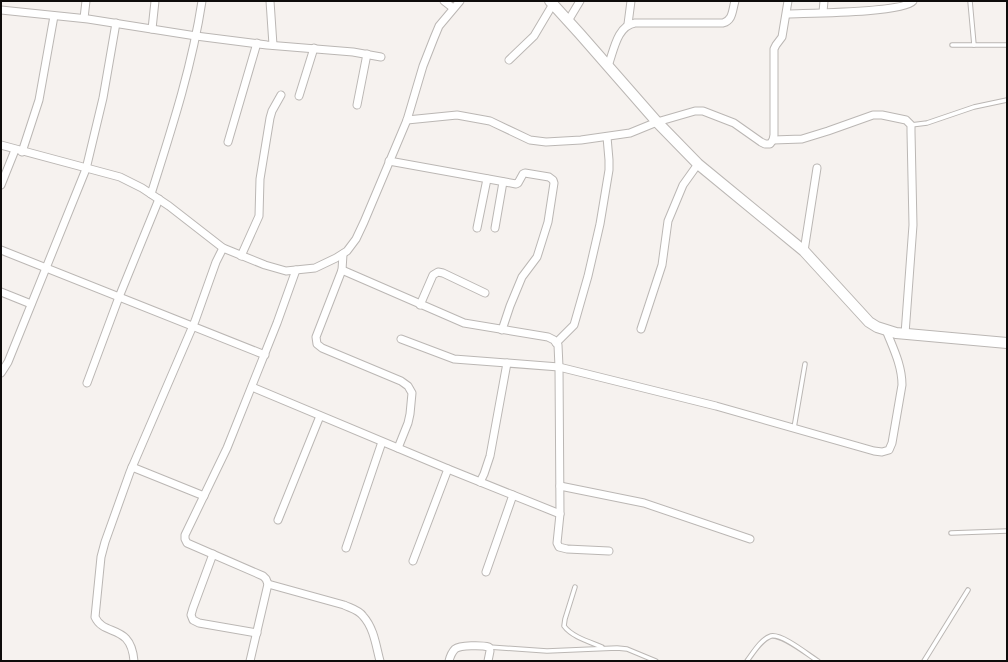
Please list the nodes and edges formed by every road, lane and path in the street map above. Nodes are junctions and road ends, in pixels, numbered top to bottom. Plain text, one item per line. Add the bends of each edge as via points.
1 (86, 1) edge
2 (155, 1) edge
3 (202, 1) edge
4 (270, 1) edge
5 (444, 1) edge
6 (460, 1) edge
7 (580, 1) edge
8 (631, 1) edge
9 (735, 1) edge
10 (788, 1) edge
11 (824, 1) edge
12 (913, 1) edge
13 (970, 1) edge
14 (551, 3) edge
15 (453, 8) junction
16 (1, 10) edge
17 (823, 12) junction
18 (787, 14) junction
19 (54, 16) junction
20 (84, 18) junction
21 (568, 21) junction
22 (116, 23) junction
23 (628, 24) junction
24 (152, 29) junction
25 (196, 36) junction
26 (257, 43) junction
27 (273, 45) junction
28 (952, 45) dead end
29 (974, 45) junction
30 (1007, 45) edge
31 (314, 48) junction
32 (367, 54) junction
33 (382, 57) dead end
34 (509, 60) dead end
35 (608, 66) junction
36 (281, 95) dead end
37 (299, 96) dead end
38 (1007, 100) edge
39 (357, 105) dead end
40 (407, 120) junction
41 (657, 122) junction
42 (911, 125) junction
43 (607, 137) junction
44 (773, 140) junction
45 (228, 142) dead end
46 (1, 145) edge
47 (15, 150) junction
48 (22, 152) junction
49 (389, 161) junction
50 (698, 164) junction
51 (817, 168) dead end
52 (86, 169) junction
53 (487, 179) junction
54 (503, 182) junction
55 (1, 185) edge
56 (151, 194) junction
57 (159, 199) junction
58 (477, 228) dead end
59 (495, 228) dead end
60 (223, 248) junction
61 (1, 250) edge
62 (804, 251) junction
63 (343, 254) junction
64 (241, 256) junction
65 (46, 268) junction
66 (296, 270) junction
67 (342, 270) junction
68 (1, 292) edge
69 (485, 293) dead end
70 (118, 297) junction
71 (31, 304) junction
72 (420, 305) junction
73 (192, 327) junction
74 (641, 329) dead end
75 (502, 330) junction
76 (886, 330) junction
77 (905, 334) junction
78 (401, 339) dead end
79 (556, 343) junction
80 (1007, 343) edge
81 (265, 355) junction
82 (507, 363) junction
83 (805, 364) dead end
84 (559, 367) junction
85 (1, 374) edge
86 (87, 383) dead end
87 (252, 387) junction
88 (320, 416) junction
89 (794, 428) junction
90 (382, 442) junction
91 (398, 448) junction
92 (132, 467) junction
93 (448, 469) junction
94 (480, 482) junction
95 (560, 486) junction
96 (513, 495) junction
97 (204, 496) junction
98 (560, 514) junction
99 (278, 520) dead end
100 (1007, 531) edge
101 (951, 533) dead end
102 (750, 539) dead end
103 (346, 548) dead end
104 (609, 551) dead end
105 (212, 554) junction
106 (413, 561) dead end
107 (486, 572) dead end
108 (268, 584) junction
109 (575, 587) dead end
110 (968, 590) dead end
111 (257, 633) junction
112 (489, 648) junction
113 (603, 648) junction
114 (134, 661) edge
115 (250, 661) edge
116 (380, 661) edge
117 (449, 661) edge
118 (488, 661) edge
119 (656, 661) edge
120 (747, 661) edge
121 (818, 661) edge
122 (924, 661) edge

1 - 20 street
2 - 24 street
3 - 25 street
4 - 27 street
5 - 15 street
6 - 15 street
7 - 21 street
8 - 23 street
9 - 23 street via 729,21 723,23
10 - 18 street
11 - 17 street
12 - 17 street via 894,7
13 - 29 lane
14 - 21 street
14 - 34 street via 534,36
15 - 40 street via 439,26 434,38
16 - 19 street
17 - 18 street
18 - 44 street via 782,38 774,49
19 - 20 street
19 - 48 street via 39,100
20 - 22 street
21 - 35 street
22 - 24 street
22 - 52 street via 103,98
23 - 35 street via 619,34
24 - 25 street
25 - 26 street
25 - 56 street
26 - 27 street
26 - 45 street
27 - 31 street
28 - 29 lane
29 - 30 lane
31 - 32 street
31 - 37 street
32 - 33 street
32 - 39 street
35 - 41 street
36 - 64 street via 270,118 260,179 259,216
38 - 42 lane via 974,106 927,123
40 - 43 street via 457,115 490,121 519,136 538,142
40 - 49 street
41 - 43 street via 630,133
41 - 44 street via 703,111 734,123 765,144 770,144
41 - 50 street
42 - 44 street via 906,120 873,115 802,139
42 - 77 street via 913,225
43 - 79 street via 609,170 588,276 574,325
46 - 47 street
47 - 48 street
47 - 55 street
48 - 52 street
49 - 53 street
49 - 63 street via 356,239
50 - 62 street
50 - 74 street via 683,185 668,221 662,265
51 - 62 street
52 - 56 street via 120,178
52 - 65 street
53 - 54 street
53 - 58 street
54 - 59 street
54 - 75 street via 516,184 525,174 549,177 554,183 548,222 537,257 524,272
56 - 57 street
57 - 60 street
57 - 70 street
60 - 64 street
60 - 73 street
61 - 65 street
62 - 76 street via 866,318 877,327
63 - 66 street via 315,268
63 - 67 street
64 - 66 street via 286,271
65 - 70 street
65 - 71 street
66 - 81 street
67 - 72 street
67 - 91 street via 316,337 317,344 408,386 412,393 410,414
68 - 71 street
69 - 72 street via 438,272 433,275
70 - 73 street
70 - 86 street
71 - 85 street
72 - 75 street via 464,324
73 - 81 street
73 - 92 street
75 - 79 street via 548,336
76 - 77 street
76 - 89 street via 902,375 889,450 874,451
77 - 80 street
78 - 82 street via 454,359
79 - 84 street
81 - 87 street
82 - 84 street
82 - 94 street via 490,456
83 - 89 lane
84 - 89 street
84 - 95 street
87 - 88 street
87 - 97 street
88 - 90 street
88 - 99 street
90 - 91 street
90 - 103 street
91 - 93 street
92 - 97 street
92 - 114 street via 101,557 95,617 102,626 126,638
93 - 94 street
93 - 106 street
94 - 96 street
95 - 98 street
95 - 102 street via 644,503
96 - 98 street
96 - 107 street
97 - 105 street via 185,539 187,543
98 - 104 street via 557,542 559,547
100 - 101 lane
105 - 108 street via 263,576
105 - 111 street via 193,608 193,620
108 - 111 street
108 - 116 street via 344,605 363,615 370,627
109 - 113 lane via 564,626 574,635
110 - 122 lane
111 - 115 street
112 - 113 lane via 547,651
112 - 117 street via 459,647 454,650
112 - 118 street
113 - 119 lane via 627,649
120 - 121 lane via 771,636 785,640

